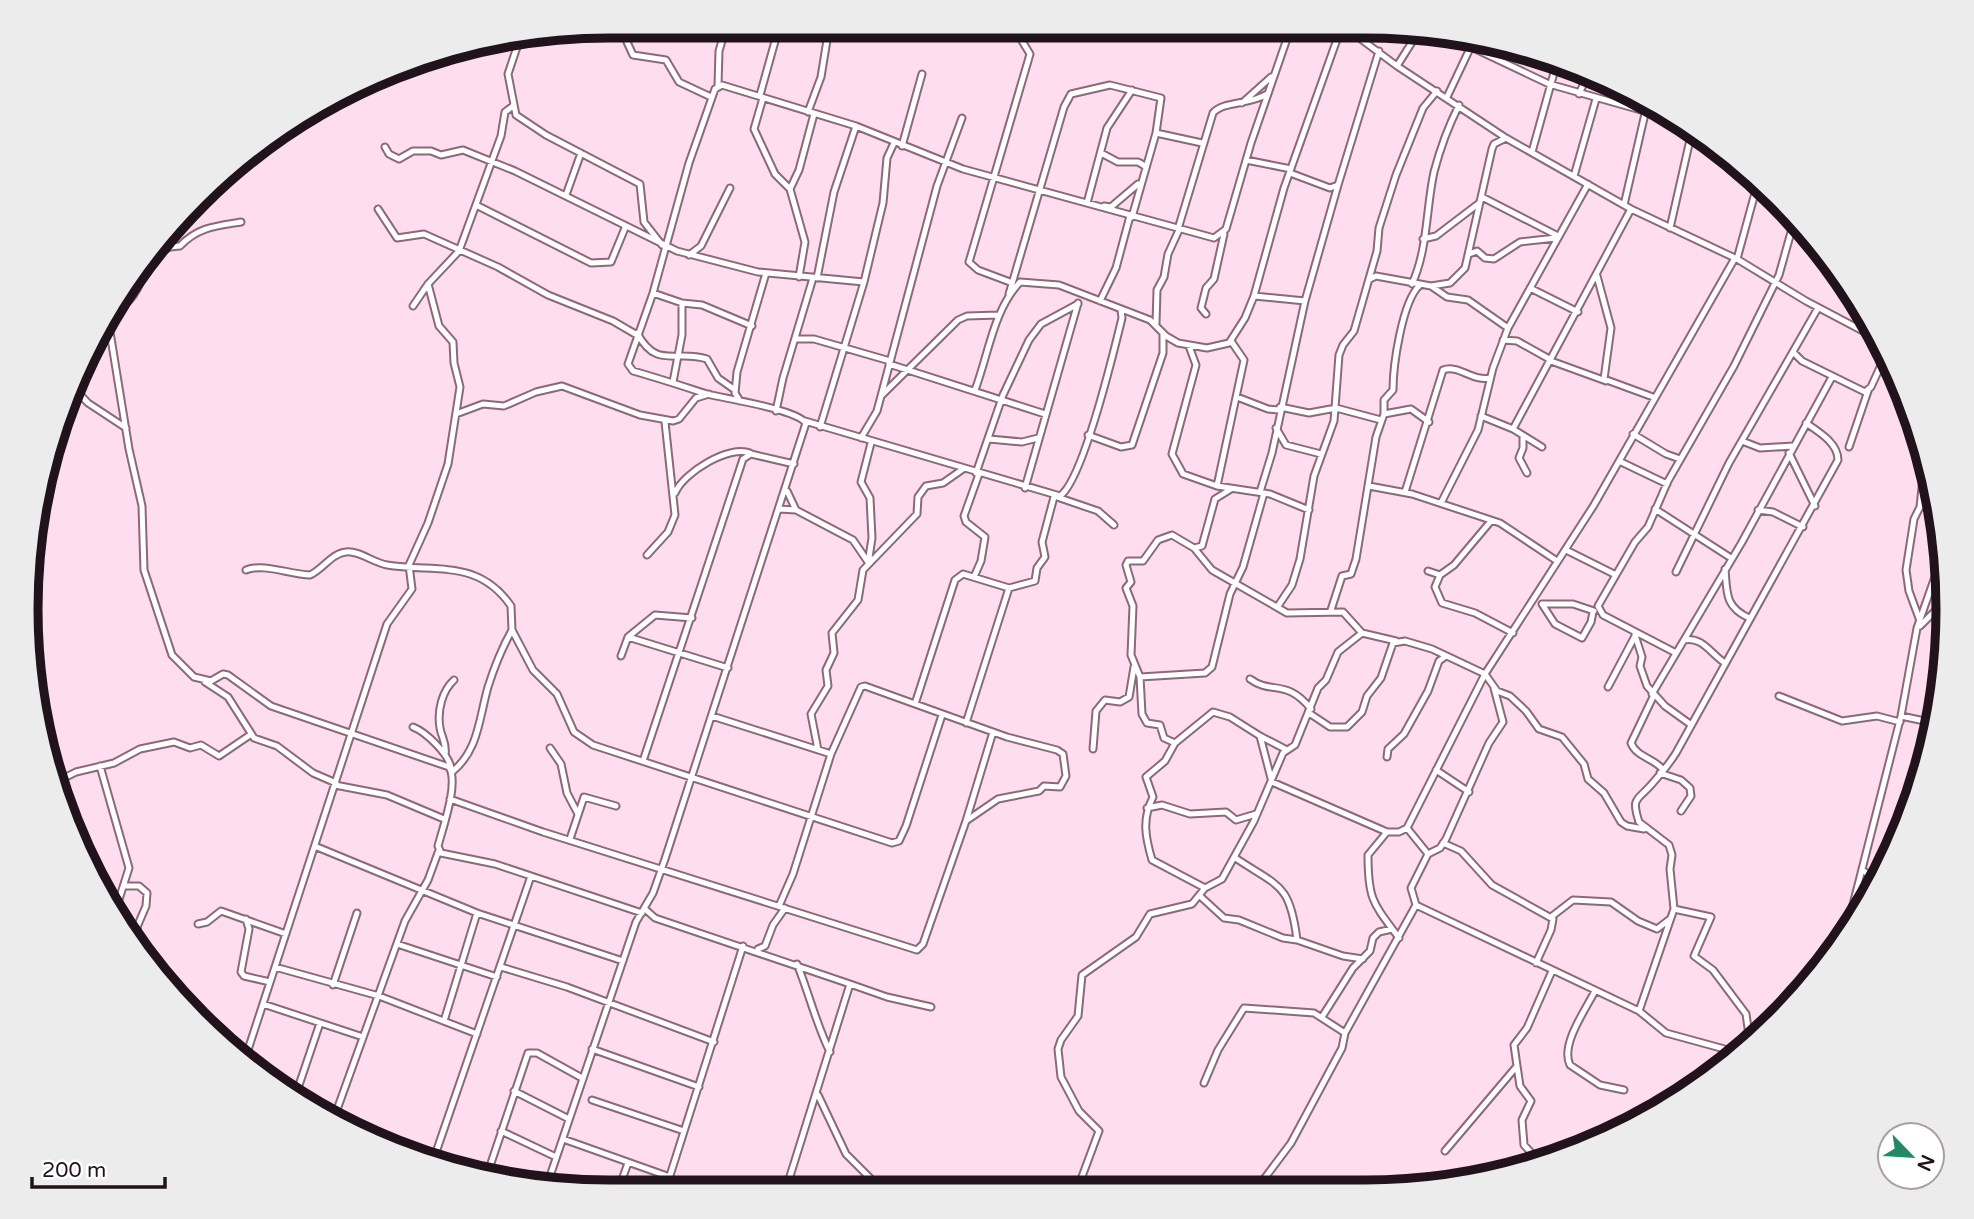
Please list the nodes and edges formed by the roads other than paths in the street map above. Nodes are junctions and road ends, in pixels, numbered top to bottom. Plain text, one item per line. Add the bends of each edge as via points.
1 (723, 38) edge
2 (776, 38) edge
3 (827, 38) edge
4 (1019, 38) edge
5 (1287, 38) edge
6 (1338, 38) edge
7 (1364, 38) edge
8 (1413, 41) edge
9 (626, 42) dead end
10 (517, 46) edge
11 (1470, 48) edge
12 (1475, 49) edge
13 (1379, 51) junction
14 (1397, 66) junction
15 (1554, 71) edge
16 (922, 74) dead end
17 (1274, 75) junction
18 (1585, 83) edge
19 (1549, 84) junction
20 (718, 86) junction
21 (1132, 90) junction
22 (1437, 91) junction
23 (1267, 94) junction
24 (1580, 94) junction
25 (711, 97) junction
26 (761, 97) junction
27 (1447, 97) junction
28 (1596, 99) junction
29 (1239, 105) junction
30 (1459, 105) junction
31 (513, 106) junction
32 (811, 113) junction
33 (1646, 113) joint
34 (962, 118) dead end
35 (856, 126) junction
36 (1156, 133) junction
37 (1506, 138) junction
38 (1690, 140) edge
39 (894, 143) junction
40 (1202, 143) junction
41 (902, 146) junction
42 (385, 147) dead end
43 (1532, 152) junction
44 (581, 153) junction
45 (1101, 153) junction
46 (1246, 160) junction
47 (491, 163) junction
48 (947, 163) junction
49 (1145, 166) junction
50 (1291, 171) junction
51 (992, 176) junction
52 (1574, 176) junction
53 (1140, 182) junction
54 (1588, 184) junction
55 (1338, 185) junction
56 (730, 188) dead end
57 (790, 189) junction
58 (1040, 190) junction
59 (1755, 193) edge
60 (566, 195) junction
61 (1481, 199) junction
62 (1087, 202) junction
63 (477, 205) junction
64 (1625, 205) junction
65 (378, 209) dead end
66 (1631, 209) junction
67 (1131, 216) junction
68 (241, 222) dead end
69 (625, 228) junction
70 (1670, 228) junction
71 (1178, 229) junction
72 (1791, 230) edge
73 (1224, 234) junction
74 (1557, 237) junction
75 (1423, 239) junction
76 (664, 245) junction
77 (167, 249) edge
78 (460, 251) junction
79 (1469, 254) junction
80 (689, 255) junction
81 (1736, 258) junction
82 (766, 273) junction
83 (1597, 276) junction
84 (799, 277) junction
85 (815, 278) junction
86 (1370, 279) junction
87 (864, 282) junction
88 (1010, 282) junction
89 (1776, 282) junction
90 (428, 284) junction
91 (1412, 284) junction
92 (1420, 285) junction
93 (1431, 286) junction
94 (1530, 288) junction
95 (653, 292) junction
96 (1009, 294) junction
97 (1081, 294) junction
98 (1254, 296) junction
99 (1305, 301) junction
100 (1100, 302) junction
101 (682, 303) junction
102 (1078, 304) junction
103 (413, 306) dead end
104 (1818, 307) junction
105 (1121, 310) junction
106 (1578, 312) junction
107 (1206, 314) dead end
108 (999, 315) junction
109 (1156, 324) junction
110 (752, 326) junction
111 (1508, 328) junction
112 (1862, 330) edge
113 (110, 333) edge
114 (637, 334) junction
115 (1163, 334) junction
116 (795, 339) junction
117 (1503, 340) junction
118 (1231, 341) junction
119 (1189, 346) junction
120 (844, 348) junction
121 (1793, 352) junction
122 (679, 356) junction
123 (1551, 360) junction
124 (890, 362) junction
125 (1881, 365) edge
126 (908, 372) junction
127 (1832, 377) junction
128 (1490, 378) junction
129 (1606, 381) junction
130 (673, 382) junction
131 (735, 390) junction
132 (975, 390) junction
133 (1868, 391) junction
134 (709, 394) junction
135 (81, 395) edge
136 (881, 396) junction
137 (1237, 397) junction
138 (1653, 397) junction
139 (1002, 399) junction
140 (740, 401) junction
141 (1280, 408) junction
142 (1336, 408) junction
143 (776, 411) junction
144 (456, 414) junction
145 (1045, 414) junction
146 (1481, 416) junction
147 (1383, 417) junction
148 (805, 421) junction
149 (665, 422) junction
150 (1429, 422) junction
151 (1806, 423) junction
152 (820, 427) junction
153 (126, 428) junction
154 (1276, 428) junction
155 (1513, 429) junction
156 (1633, 434) junction
157 (1088, 435) junction
158 (1523, 436) junction
159 (861, 438) junction
160 (1038, 438) junction
161 (989, 439) junction
162 (1742, 441) junction
163 (871, 443) junction
164 (1793, 446) junction
165 (1542, 447) dead end
166 (1849, 447) dead end
167 (1789, 453) junction
168 (751, 454) junction
169 (1321, 454) junction
170 (1680, 459) junction
171 (1619, 461) junction
172 (794, 464) junction
173 (963, 469) junction
174 (977, 473) junction
175 (1527, 473) dead end
176 (1667, 484) junction
177 (1217, 486) junction
178 (1369, 486) junction
179 (1922, 487) edge
180 (1025, 488) junction
181 (1231, 489) junction
182 (786, 490) junction
183 (1405, 492) junction
184 (1262, 493) junction
185 (674, 496) junction
186 (1055, 497) junction
187 (1440, 503) junction
188 (1815, 506) junction
189 (779, 509) junction
190 (1655, 509) junction
191 (796, 510) junction
192 (1310, 510) junction
193 (1758, 510) junction
194 (1491, 521) junction
195 (1114, 525) dead end
196 (1802, 527) junction
197 (1694, 532) junction
198 (1194, 548) junction
199 (1566, 550) junction
200 (647, 555) dead end
201 (1731, 558) junction
202 (1558, 561) junction
203 (868, 564) junction
204 (409, 565) junction
205 (1725, 569) junction
206 (246, 570) dead end
207 (1428, 571) dead end
208 (1676, 572) dead end
209 (1440, 575) junction
210 (1616, 575) junction
211 (974, 577) junction
212 (1934, 579) edge
213 (1235, 582) junction
214 (1009, 588) junction
215 (1533, 599) junction
216 (1542, 604) junction
217 (1278, 606) junction
218 (1936, 609) edge
219 (1331, 610) junction
220 (1596, 611) junction
221 (692, 618) junction
222 (1749, 618) junction
223 (1919, 624) junction
224 (512, 630) junction
225 (1362, 633) junction
226 (1513, 633) junction
227 (1635, 634) junction
228 (628, 637) junction
229 (1396, 640) junction
230 (1684, 640) junction
231 (1676, 653) junction
232 (681, 654) junction
233 (621, 656) dead end
234 (1446, 656) junction
235 (1725, 663) junction
236 (1134, 667) junction
237 (728, 668) junction
238 (1485, 674) junction
239 (1140, 677) junction
240 (1250, 679) dead end
241 (202, 680) junction
242 (454, 680) dead end
243 (1608, 687) dead end
244 (1494, 688) junction
245 (1653, 694) junction
246 (1779, 696) dead end
247 (915, 704) junction
248 (1310, 711) junction
249 (942, 715) junction
250 (712, 716) junction
251 (1900, 719) junction
252 (1925, 722) edge
253 (965, 723) junction
254 (1690, 724) junction
255 (413, 727) dead end
256 (993, 732) junction
257 (353, 733) junction
258 (250, 735) junction
259 (1260, 736) junction
260 (1175, 743) junction
261 (550, 748) dead end
262 (1093, 748) dead end
263 (818, 750) junction
264 (1287, 750) junction
265 (831, 754) junction
266 (445, 755) junction
267 (1387, 757) dead end
268 (643, 761) junction
269 (100, 766) junction
270 (1436, 770) junction
271 (452, 771) junction
272 (1661, 771) junction
273 (692, 776) junction
274 (64, 778) edge
275 (1272, 782) junction
276 (335, 784) junction
277 (1469, 792) junction
278 (450, 799) junction
279 (616, 806) dead end
280 (1147, 808) junction
281 (1681, 811) dead end
282 (578, 814) junction
283 (1256, 814) junction
284 (812, 817) junction
285 (444, 819) junction
286 (966, 821) junction
287 (1407, 828) junction
288 (1644, 829) junction
289 (1387, 832) junction
290 (570, 839) junction
291 (1443, 843) junction
292 (317, 847) junction
293 (439, 850) junction
294 (1428, 854) junction
295 (1234, 858) junction
296 (662, 869) junction
297 (1861, 870) junction
298 (1870, 875) edge
299 (531, 876) junction
300 (124, 886) junction
301 (1205, 888) junction
302 (422, 891) junction
303 (1200, 896) junction
304 (119, 901) edge
305 (1416, 905) junction
306 (1852, 906) edge
307 (782, 907) junction
308 (1674, 909) junction
309 (644, 911) junction
310 (357, 913) dead end
311 (477, 913) junction
312 (1551, 917) junction
313 (1672, 917) junction
314 (246, 919) junction
315 (198, 924) dead end
316 (513, 925) junction
317 (1392, 929) junction
318 (137, 930) edge
319 (286, 934) junction
320 (1399, 939) junction
321 (1297, 940) junction
322 (397, 944) junction
323 (743, 946) junction
324 (755, 950) junction
325 (1363, 959) junction
326 (622, 961) junction
327 (1535, 963) junction
328 (460, 964) junction
329 (797, 964) junction
330 (275, 967) junction
331 (500, 967) junction
332 (1552, 971) junction
333 (497, 977) junction
334 (270, 982) junction
335 (850, 984) junction
336 (333, 985) junction
337 (1595, 991) junction
338 (379, 996) junction
339 (607, 1002) junction
340 (263, 1004) junction
341 (931, 1007) dead end
342 (1639, 1011) junction
343 (1322, 1017) junction
344 (444, 1021) junction
345 (320, 1023) junction
346 (1748, 1032) edge
347 (1345, 1033) junction
348 (477, 1034) junction
349 (363, 1037) junction
350 (714, 1042) junction
351 (244, 1048) edge
352 (592, 1049) junction
353 (248, 1050) joint
354 (1728, 1050) edge
355 (831, 1052) junction
356 (1517, 1066) junction
357 (582, 1078) junction
358 (1204, 1083) dead end
359 (699, 1087) junction
360 (298, 1088) edge
361 (1624, 1090) dead end
362 (514, 1091) junction
363 (817, 1092) junction
364 (592, 1100) dead end
365 (337, 1111) edge
366 (569, 1119) junction
367 (501, 1131) junction
368 (684, 1131) junction
369 (563, 1139) junction
370 (1445, 1151) dead end
371 (436, 1153) edge
372 (1533, 1154) edge
373 (556, 1157) junction
374 (628, 1163) junction
375 (489, 1168) edge
376 (549, 1177) edge
377 (670, 1177) junction
378 (622, 1180) edge
379 (669, 1180) edge
380 (789, 1180) edge
381 (873, 1180) edge
382 (1082, 1180) edge
383 (1263, 1180) edge

1 - 20 street
2 - 26 street
3 - 32 street
4 - 51 street via 1030,54
5 - 17 street
6 - 50 street
7 - 13 street
8 - 14 street
9 - 25 street via 633,55 666,60 679,82
10 - 31 street via 508,74
11 - 27 street
12 - 19 street
13 - 14 street
13 - 55 street
14 - 22 street
15 - 19 street
16 - 41 street
17 - 23 street
17 - 29 street
18 - 24 street
19 - 24 street
19 - 43 street
20 - 25 street
20 - 26 street
21 - 36 street via 1161,98
21 - 45 street via 1112,118
21 - 58 street via 1110,85 1071,94
22 - 27 street
22 - 86 street via 1423,108 1396,176 1378,228
23 - 29 street
23 - 46 street
24 - 28 street
25 - 76 street
26 - 32 street
26 - 57 street via 754,129 775,174
27 - 30 street
28 - 33 street
28 - 52 street
29 - 40 street via 1217,108
30 - 37 street
30 - 75 street via 1434,170
31 - 44 street via 524,122
31 - 47 street via 505,112
32 - 35 street
32 - 57 street via 799,170
33 - 64 street
34 - 48 street
35 - 39 street
35 - 85 street via 834,192
36 - 40 street
36 - 49 street
37 - 43 street
37 - 61 street via 1494,144
38 - 70 street
39 - 41 street
39 - 87 street via 887,158 883,204
40 - 71 street
41 - 48 street
42 - 47 street via 399,159 413,151 442,155 463,150
43 - 52 street
44 - 60 street
44 - 76 street via 640,184 644,222
45 - 49 street via 1118,162
45 - 62 street
46 - 50 street
46 - 73 street
47 - 60 street
47 - 63 street
48 - 51 street
48 - 124 street
49 - 53 street
50 - 55 street via 1330,188
50 - 98 street
51 - 58 street
51 - 88 street via 969,262
52 - 54 street
53 - 62 street via 1111,206
53 - 67 street
54 - 64 street
54 - 74 street
55 - 99 street
56 - 80 street via 701,246
57 - 84 street via 805,242
58 - 62 street
58 - 88 street
59 - 81 street
60 - 69 street
61 - 74 street
61 - 75 street via 1436,236
61 - 79 street
62 - 67 street
63 - 69 street via 591,263 611,262
63 - 78 street
64 - 66 street
65 - 78 street via 397,239 424,234
66 - 70 street
66 - 83 street
67 - 71 street
67 - 100 street via 1116,268
68 - 77 street via 204,227 180,246
69 - 76 street
70 - 81 street
71 - 73 street via 1214,239
71 - 109 street via 1157,290
72 - 89 street
73 - 107 street via 1214,279 1202,298
74 - 79 street via 1521,242 1490,260 1477,251
74 - 94 street
75 - 91 street
76 - 80 street
76 - 95 street
78 - 90 street
78 - 114 street
79 - 93 street via 1463,272 1452,282
80 - 82 street
81 - 89 street
81 - 138 street
82 - 84 street
82 - 110 street
83 - 106 street
83 - 129 street via 1611,328
84 - 85 street
85 - 87 street
85 - 116 street
86 - 91 street via 1376,276
86 - 142 street via 1354,331 1339,355
87 - 120 street
88 - 96 street
89 - 104 street
89 - 170 street
90 - 103 street
90 - 144 street via 439,326 455,348 460,387
91 - 92 street
92 - 93 street
92 - 147 street via 1411,296 1393,362 1394,390 1384,400
93 - 111 street via 1447,297 1475,303
94 - 106 street
94 - 111 street
95 - 101 street
95 - 114 street
96 - 97 street via 1020,282 1030,281
96 - 108 street
97 - 100 street
97 - 102 street
98 - 99 street
98 - 118 street
99 - 141 street
100 - 105 street
101 - 110 street via 702,305
101 - 122 street
102 - 139 street via 1041,324 1025,347
102 - 145 street
104 - 112 street
104 - 121 street
105 - 109 street
105 - 157 street via 1101,402
106 - 123 street
108 - 126 street via 958,320
108 - 132 street
109 - 115 street
110 - 131 street
111 - 117 street
113 - 153 street
114 - 122 street via 654,354
114 - 130 street via 629,369
115 - 119 street
115 - 157 street via 1163,353 1132,445 1121,447
116 - 120 street
116 - 143 street
117 - 123 street via 1517,341
117 - 128 street
118 - 119 street via 1207,348
118 - 137 street via 1244,360
119 - 177 street via 1196,365 1172,454 1183,474
120 - 124 street
120 - 152 street
121 - 127 street
121 - 162 street
122 - 130 street
122 - 131 street via 707,359 718,378
123 - 129 street
123 - 155 street
124 - 126 street
124 - 136 street
125 - 133 street
126 - 132 street
126 - 136 street
127 - 133 street
127 - 151 street
128 - 146 street
128 - 150 street via 1443,370
129 - 138 street
130 - 134 street
131 - 140 street
132 - 139 street
133 - 166 street
134 - 140 street
134 - 149 street via 689,404 679,419
135 - 153 street
136 - 159 street
137 - 141 street
137 - 177 street
138 - 156 street
139 - 145 street
139 - 161 street
140 - 143 street
141 - 142 street via 1308,413
141 - 154 street
142 - 147 street
142 - 169 street
143 - 148 street
144 - 149 street via 483,404 504,406 562,386
144 - 204 street via 441,487
145 - 160 street
146 - 155 street
146 - 187 street
147 - 150 street via 1411,409
147 - 178 street
148 - 152 street
148 - 172 street
149 - 185 street
150 - 183 street
151 - 164 street
151 - 188 street via 1828,439 1839,455
152 - 159 street
153 - 241 street via 142,506 144,570 172,654 186,671
154 - 169 street via 1286,445
154 - 184 street
155 - 158 street
156 - 170 street
156 - 171 street
157 - 186 street via 1074,481
158 - 165 street
158 - 175 street via 1519,458
159 - 163 street
160 - 161 street via 1022,442
160 - 180 street
161 - 174 street
162 - 164 street via 1760,448
162 - 197 street
163 - 173 street
163 - 203 street via 861,482 869,493 871,511 873,538
164 - 167 street
167 - 188 street
167 - 193 street
168 - 172 street
168 - 185 street via 735,451 698,466
168 - 221 street via 743,460
169 - 192 street
170 - 176 street
171 - 176 street
171 - 199 street
172 - 182 street
173 - 174 street
173 - 203 street via 943,483 926,486 918,497 917,514
174 - 180 street
174 - 211 street via 964,516 985,537
176 - 190 street
177 - 181 street
178 - 183 street
178 - 219 street via 1356,559 1351,573 1342,576
179 - 223 street via 1906,569
180 - 186 street
181 - 184 street
181 - 198 street via 1215,499 1202,546
182 - 189 street
182 - 191 street
183 - 187 street
184 - 192 street
184 - 213 street
185 - 200 street via 673,524
186 - 195 street via 1098,511
186 - 214 street via 1042,542 1045,557 1035,581
187 - 194 street
188 - 196 street
189 - 191 street
189 - 237 street
190 - 197 street
190 - 210 street
191 - 203 street via 853,540
192 - 217 street via 1292,585
193 - 196 street via 1773,512
193 - 201 street
194 - 202 street
194 - 209 street
196 - 222 street
197 - 201 street
197 - 208 street
198 - 213 street via 1212,570
198 - 236 street via 1179,537 1165,537 1143,561 1128,561 1131,582 1126,588 1133,606 1130,655
199 - 202 street
199 - 210 street
201 - 205 street
202 - 215 street
203 - 263 street via 859,579 858,600 832,633 828,686 810,718
204 - 206 street via 387,565 347,551 310,575 257,566
204 - 224 street via 455,569 492,585 511,606
204 - 257 street via 412,589 387,624
205 - 222 street via 1728,600 1736,612
205 - 230 street
207 - 209 street
209 - 226 street via 1435,587 1442,603 1475,613
210 - 220 street
211 - 214 street
211 - 247 street via 963,574 955,580
212 - 223 street
213 - 217 street
213 - 239 street via 1209,672
214 - 253 street
215 - 216 street
215 - 226 street
216 - 220 street via 1573,604
216 - 220 street via 1555,624 1582,638
217 - 219 street via 1294,614
218 - 223 street
219 - 225 street via 1348,615
220 - 227 street
221 - 228 street via 655,615
221 - 232 street
222 - 235 street
223 - 251 street
224 - 268 street via 538,677 557,694 574,732 593,745
224 - 271 street via 487,690 480,729 464,761
225 - 229 street
225 - 248 street via 1338,652
226 - 238 street
227 - 231 street
227 - 243 street
227 - 245 street via 1643,657 1641,671
228 - 232 street
228 - 233 street
229 - 234 street
229 - 248 street via 1356,721 1336,728
230 - 231 street
230 - 235 street via 1692,638 1704,644
231 - 245 street
232 - 237 street
232 - 268 street
234 - 238 street
234 - 267 street via 1438,662 1429,691
235 - 254 street
236 - 239 street
236 - 262 street via 1129,697 1120,702 1105,700 1098,706
237 - 250 street
238 - 244 street
238 - 270 street
239 - 260 street via 1145,721 1160,725 1164,738
240 - 248 street via 1262,687 1287,689
241 - 257 street via 228,675 271,706
241 - 258 street via 228,697
242 - 266 street via 442,698 440,729 447,743
244 - 277 street via 1504,718
244 - 288 street via 1512,698 1539,729 1562,737 1621,821
245 - 254 street
245 - 272 street via 1631,743 1636,752 1660,765
246 - 251 street via 1842,722 1877,716
247 - 249 street
247 - 265 street via 861,687
248 - 264 street via 1295,745
249 - 253 street
249 - 284 street via 899,841 892,843
250 - 263 street
250 - 273 street
251 - 252 street
251 - 297 street
253 - 256 street
254 - 272 street
255 - 266 street
256 - 286 street
256 - 286 street via 1063,754 1066,776 1060,787 1044,786 998,799
257 - 271 street
257 - 276 street
258 - 269 street via 219,756 201,745 190,748 174,742 140,749
258 - 276 street via 277,746
259 - 260 street via 1213,712
259 - 264 street
259 - 275 street
260 - 280 street via 1165,761 1146,776 1153,797
261 - 282 street via 561,764 567,793
263 - 265 street
264 - 275 street
265 - 284 street
266 - 271 street
268 - 273 street
269 - 274 street
269 - 300 street via 129,868
270 - 277 street
270 - 287 street
271 - 278 street
272 - 281 street via 1690,788 1691,796
272 - 288 street via 1635,803
273 - 284 street
273 - 296 street
275 - 283 street
275 - 289 street
276 - 285 street via 387,795
276 - 292 street
277 - 291 street
278 - 285 street
278 - 290 street
279 - 282 street via 588,796
280 - 283 street via 1162,805 1190,814 1226,812 1237,820
280 - 301 street via 1144,826 1152,860
282 - 290 street
283 - 295 street
284 - 307 street
285 - 293 street
286 - 307 street via 917,950
287 - 289 street
287 - 294 street
288 - 308 street via 1669,845
289 - 317 street via 1368,855 1368,890
290 - 296 street
291 - 294 street
291 - 312 street via 1461,851 1492,885
292 - 302 street
292 - 319 street
293 - 299 street
293 - 302 street
294 - 305 street via 1411,888
295 - 301 street via 1222,879
295 - 321 street via 1284,890 1295,916
296 - 307 street
296 - 309 street
297 - 298 street
297 - 306 street
299 - 309 street
299 - 316 street
300 - 304 street
300 - 318 street via 138,886 147,893
301 - 303 street
302 - 311 street
302 - 322 street
303 - 321 street via 1224,918
303 - 382 street via 1185,908 1150,914 1136,937 1082,975 1078,1016 1058,1049 1064,1086 1079,1111 1099,1131
305 - 320 street
305 - 327 street
307 - 324 street via 765,946
308 - 313 street
308 - 346 street via 1711,917 1694,956 1713,970 1746,1014
309 - 323 street
309 - 326 street via 635,922
310 - 336 street
311 - 316 street
311 - 328 street
312 - 313 street via 1573,900 1611,902 1657,929
312 - 327 street via 1551,930
313 - 342 street
314 - 315 street via 219,911
314 - 319 street
314 - 334 street via 249,929 241,972
316 - 326 street
316 - 331 street
317 - 320 street
317 - 325 street via 1379,932
319 - 330 street
320 - 347 street
321 - 325 street via 1343,957
322 - 328 street
322 - 338 street
323 - 324 street
323 - 350 street
324 - 329 street
325 - 343 street
326 - 339 street
327 - 332 street
328 - 333 street
328 - 344 street
329 - 335 street
329 - 355 street
330 - 334 street
330 - 336 street
331 - 333 street
331 - 339 street
332 - 337 street
332 - 356 street via 1527,1028 1514,1045
333 - 348 street
334 - 340 street
335 - 341 street
335 - 355 street
336 - 338 street
337 - 342 street
337 - 361 street via 1567,1060 1600,1085
338 - 344 street
338 - 349 street
339 - 350 street
339 - 352 street
340 - 345 street
340 - 353 street
342 - 354 street via 1666,1033
343 - 347 street
343 - 358 street via 1293,1010 1244,1008
344 - 348 street
345 - 349 street
345 - 360 street
347 - 383 street via 1342,1048 1291,1143
348 - 371 street
349 - 365 street
350 - 359 street
351 - 353 street
352 - 357 street
352 - 359 street
355 - 363 street
356 - 370 street
356 - 372 street via 1520,1086 1531,1101 1522,1120 1524,1144
357 - 362 street via 532,1051 525,1057
357 - 366 street
359 - 368 street
362 - 366 street
362 - 367 street
363 - 380 street
363 - 381 street via 842,1147
364 - 368 street
366 - 369 street
367 - 373 street
367 - 375 street
368 - 377 street
369 - 373 street
369 - 374 street
373 - 376 street
374 - 377 street
374 - 378 street
377 - 379 street

